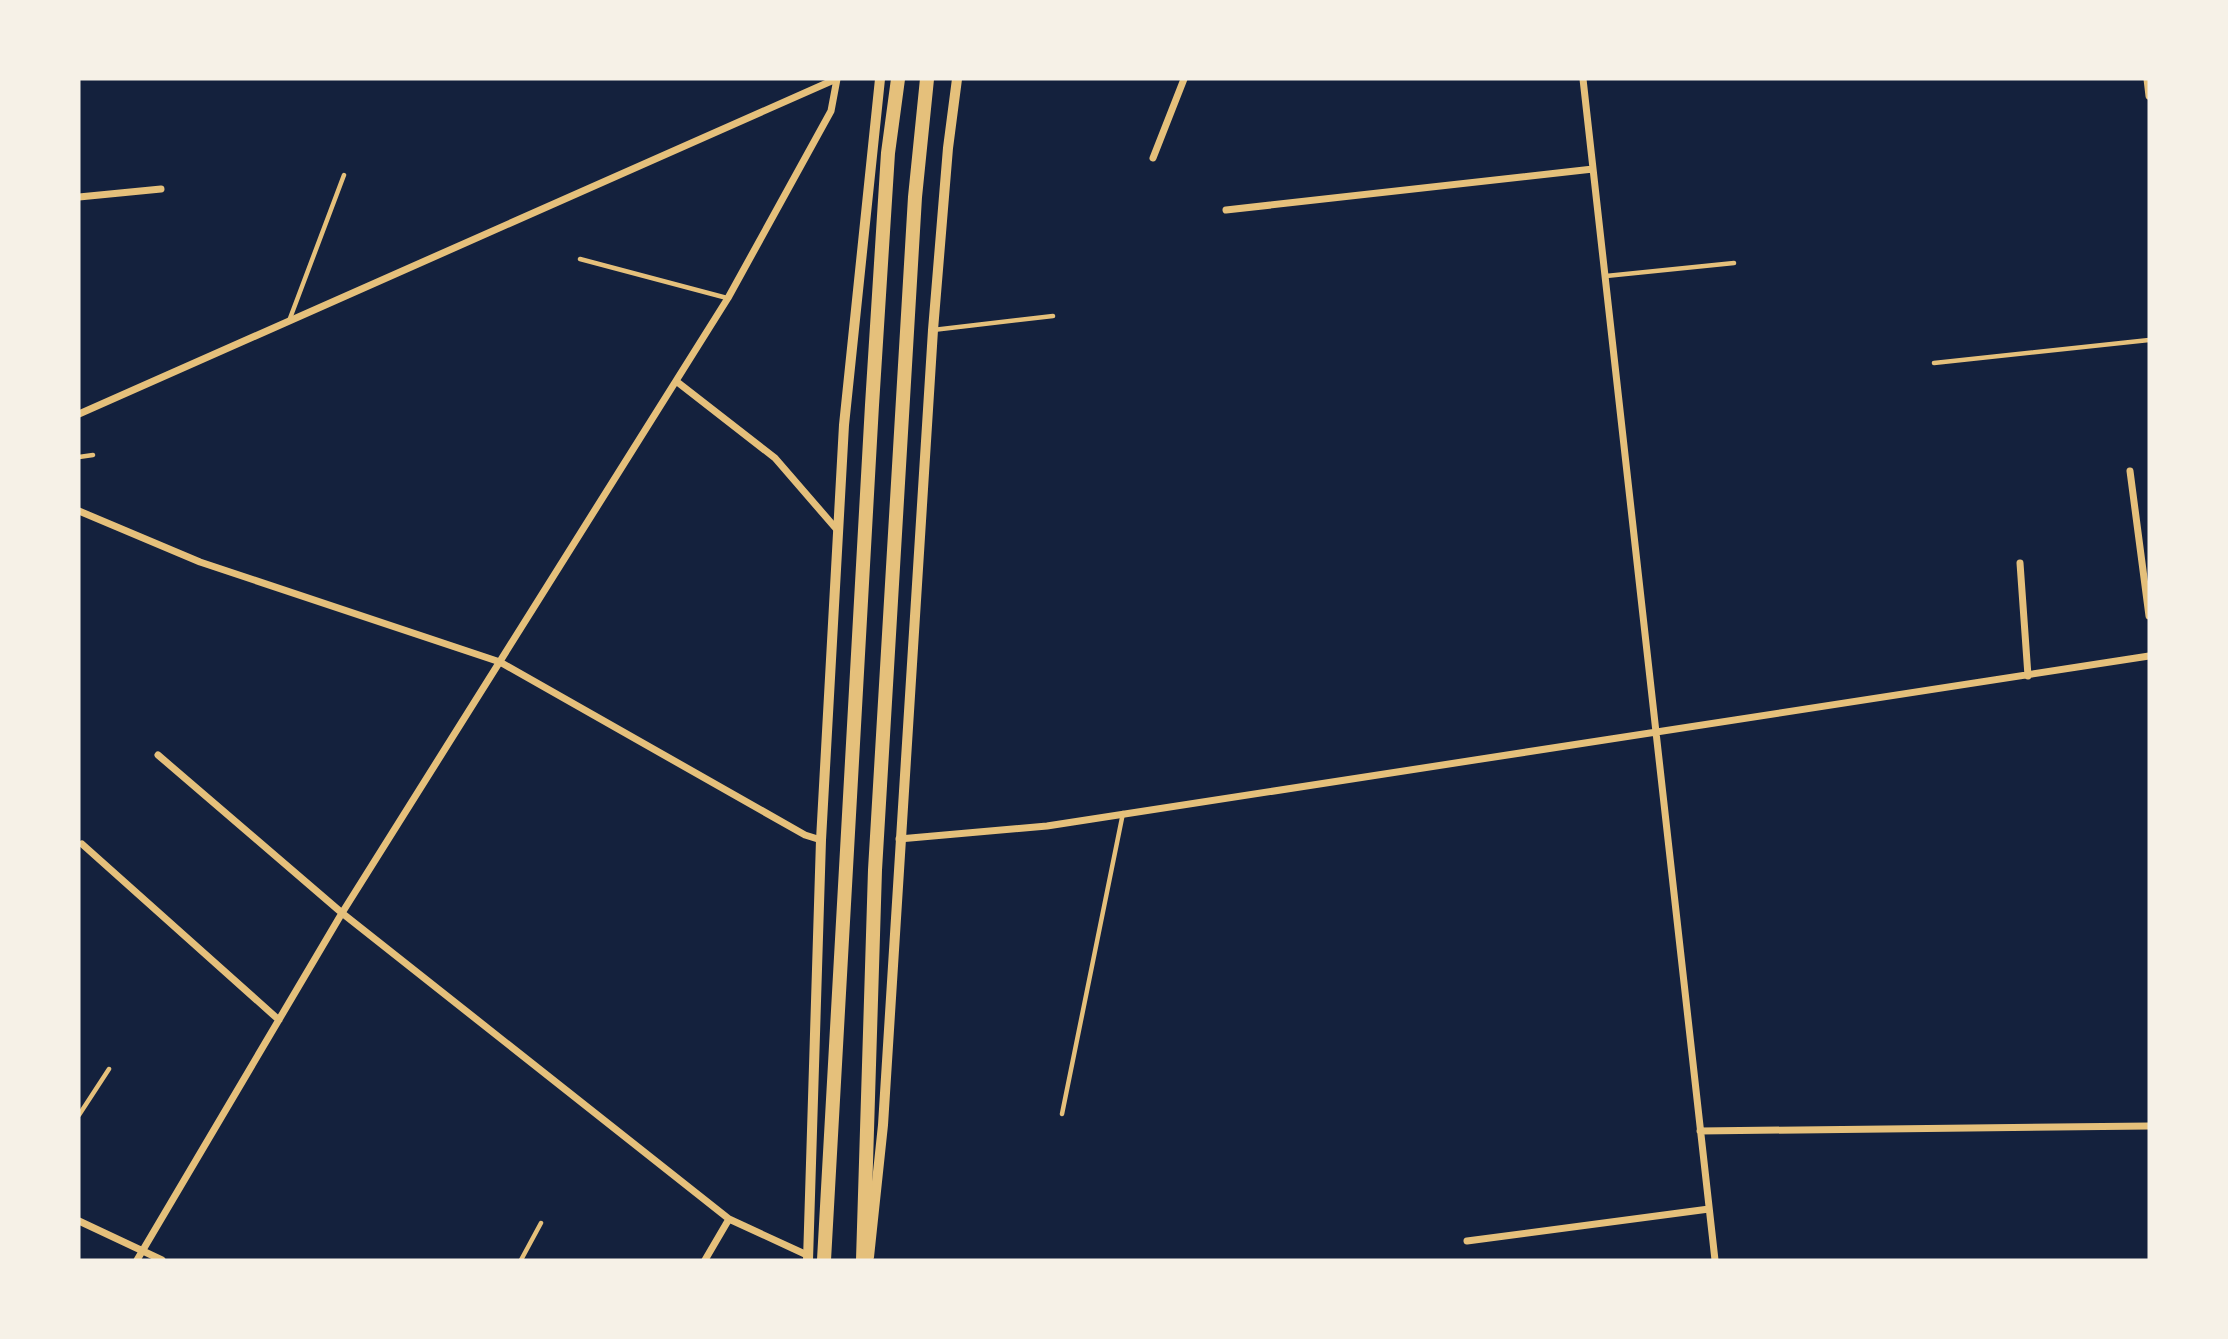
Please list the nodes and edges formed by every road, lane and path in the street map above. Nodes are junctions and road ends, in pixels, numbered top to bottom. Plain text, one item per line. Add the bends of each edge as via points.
1 (837, 79) edge
2 (880, 79) edge
3 (898, 79) edge
4 (927, 79) edge
5 (957, 79) edge
6 (1184, 79) edge
7 (1583, 79) edge
8 (2147, 79) edge
9 (2149, 96) edge
10 (1153, 158) dead end
11 (1593, 169) junction
12 (344, 175) dead end
13 (161, 189) dead end
14 (79, 197) edge
15 (1226, 210) dead end
16 (580, 259) dead end
17 (1734, 263) dead end
18 (1605, 276) junction
19 (728, 298) junction
20 (1053, 316) dead end
21 (289, 322) junction
22 (933, 330) junction
23 (2149, 340) edge
24 (1934, 363) dead end
25 (676, 381) junction
26 (79, 414) edge
27 (93, 455) dead end
28 (79, 457) edge
29 (2130, 471) dead end
30 (79, 511) edge
31 (839, 533) junction
32 (2020, 563) dead end
33 (2149, 616) edge
34 (2149, 656) edge
35 (500, 662) junction
36 (2028, 676) junction
37 (1655, 734) junction
38 (158, 755) dead end
39 (1123, 812) junction
40 (900, 839) junction
41 (821, 840) junction
42 (82, 844) dead end
43 (342, 913) junction
44 (278, 1020) junction
45 (108, 1069) dead end
46 (1062, 1114) dead end
47 (79, 1115) edge
48 (2149, 1126) edge
49 (1700, 1132) junction
50 (1709, 1209) junction
51 (729, 1219) junction
52 (79, 1221) edge
53 (541, 1223) dead end
54 (1467, 1241) dead end
55 (143, 1251) junction
56 (807, 1257) edge
57 (137, 1260) edge
58 (162, 1260) edge
59 (521, 1260) edge
60 (705, 1260) edge
61 (824, 1260) edge
62 (863, 1260) edge
63 (869, 1260) edge
64 (1715, 1260) edge

1 - 19 street via 831,111
1 - 21 street
2 - 31 street via 844,425
3 - 61 main road via 888,153 871,419
4 - 62 main road via 915,197 875,870
5 - 22 street
6 - 10 street
7 - 11 street
8 - 9 street
11 - 15 street
11 - 18 street
12 - 21 lane
13 - 14 street
16 - 19 lane
17 - 18 lane
18 - 37 street
19 - 25 street
20 - 22 lane
21 - 26 street
22 - 40 street
23 - 24 lane
25 - 31 street via 775,458
25 - 35 street
27 - 28 lane
29 - 33 street
30 - 35 street via 200,562
31 - 41 street
32 - 36 street
34 - 36 street
35 - 41 street
35 - 43 street
36 - 37 street
37 - 39 street
37 - 49 street
38 - 43 street
39 - 40 street via 1047,826
39 - 46 lane
40 - 63 street via 883,1125
41 - 56 street
42 - 44 street
43 - 44 street
43 - 51 street
44 - 55 street
45 - 47 lane
48 - 49 street
49 - 50 street
50 - 54 street
50 - 64 street
51 - 56 street
51 - 60 street
52 - 55 street
53 - 59 lane
55 - 57 street
55 - 58 street

